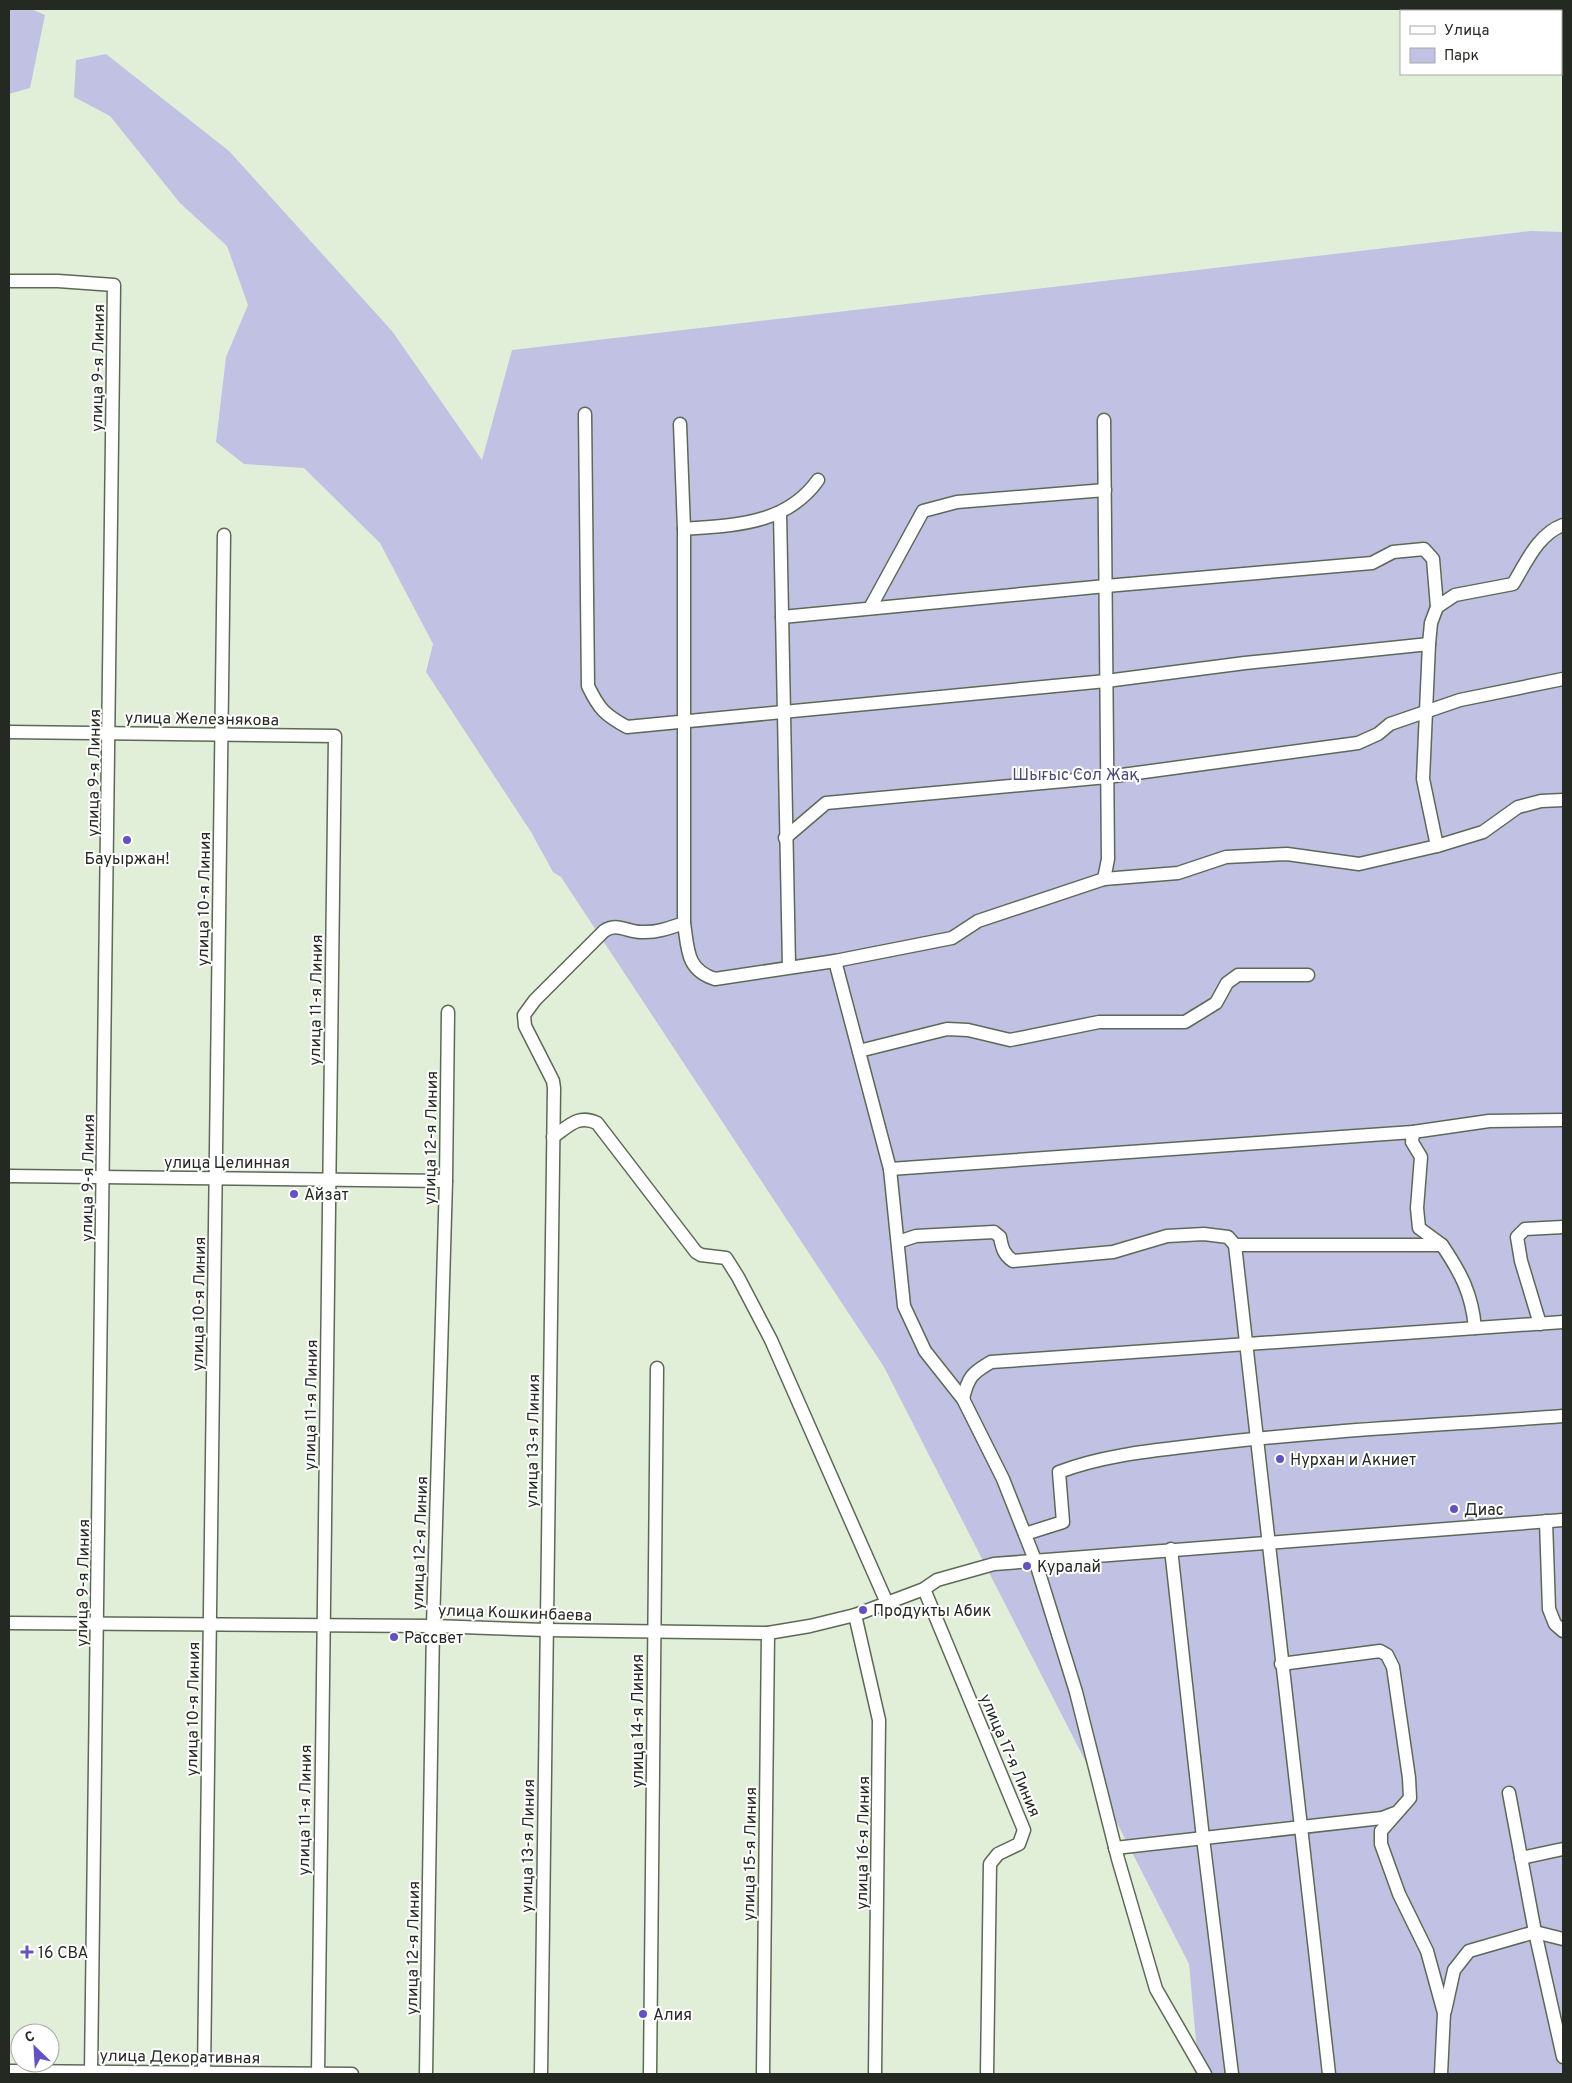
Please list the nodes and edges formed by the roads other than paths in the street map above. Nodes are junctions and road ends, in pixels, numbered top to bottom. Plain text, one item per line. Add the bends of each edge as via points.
1 (9, 281) edge
2 (586, 414) dead end
3 (1104, 420) dead end
4 (680, 424) dead end
5 (818, 480) dead end
6 (1105, 490) junction
7 (780, 513) junction
8 (1563, 525) edge
9 (684, 529) junction
10 (224, 536) dead end
11 (1106, 586) junction
12 (1437, 607) junction
13 (870, 608) junction
14 (782, 616) junction
15 (1428, 644) junction
16 (1563, 679) edge
17 (1106, 681) junction
18 (1426, 712) junction
19 (784, 713) junction
20 (684, 721) junction
21 (9, 732) edge
22 (109, 733) junction
23 (221, 734) junction
24 (335, 736) joint
25 (1107, 777) junction
26 (1563, 800) edge
27 (786, 838) junction
28 (1437, 846) junction
29 (1104, 879) junction
30 (684, 923) junction
31 (835, 961) junction
32 (789, 966) junction
33 (1308, 975) dead end
34 (448, 1012) dead end
35 (859, 1052) junction
36 (1563, 1120) edge
37 (1413, 1132) junction
38 (553, 1136) junction
39 (890, 1169) junction
40 (9, 1176) edge
41 (104, 1178) junction
42 (216, 1178) junction
43 (329, 1179) junction
44 (446, 1181) junction
45 (1563, 1227) edge
46 (898, 1242) junction
47 (1234, 1245) junction
48 (1442, 1245) junction
49 (1563, 1322) edge
50 (1540, 1324) junction
51 (1475, 1328) junction
52 (1246, 1345) junction
53 (657, 1368) dead end
54 (963, 1399) junction
55 (1563, 1416) edge
56 (1256, 1439) junction
57 (1563, 1520) edge
58 (1546, 1521) junction
59 (1025, 1534) junction
60 (1267, 1542) junction
61 (1172, 1549) junction
62 (1035, 1560) junction
63 (924, 1589) junction
64 (887, 1603) junction
65 (854, 1615) junction
66 (9, 1623) edge
67 (98, 1624) junction
68 (210, 1624) junction
69 (323, 1625) junction
70 (433, 1626) junction
71 (546, 1630) junction
72 (654, 1631) junction
73 (1563, 1631) edge
74 (768, 1633) junction
75 (1282, 1664) junction
76 (1508, 1793) dead end
77 (1395, 1813) junction
78 (1300, 1826) junction
79 (1203, 1838) junction
80 (1115, 1848) junction
81 (1563, 1849) edge
82 (1521, 1858) junction
83 (1535, 1932) junction
84 (1563, 1939) edge
85 (1444, 2013) junction
86 (1563, 2057) edge
87 (9, 2071) edge
88 (91, 2072) junction
89 (204, 2073) junction
90 (318, 2074) edge
91 (352, 2074) edge
92 (426, 2074) edge
93 (541, 2074) edge
94 (650, 2074) edge
95 (763, 2074) edge
96 (875, 2074) edge
97 (987, 2074) edge
98 (1205, 2074) edge
99 (1232, 2074) edge
100 (1329, 2074) edge
101 (1441, 2074) edge

1 - 22 street, улица 9-я Линия via 114,285
2 - 20 street via 588,686 597,705 607,716 627,727
3 - 6 street
4 - 9 street
5 - 7 street via 808,494
6 - 11 street
6 - 13 street via 957,502 923,511
7 - 9 street via 741,524
7 - 14 street
8 - 12 street via 1552,529 1535,549 1513,584 1455,595
9 - 20 street
10 - 23 street, улица 10-я Линия
11 - 12 street via 1372,563 1393,552 1424,550 1434,558
11 - 13 street
11 - 17 street
12 - 15 street
13 - 14 street
14 - 19 street
15 - 17 street
15 - 18 street
16 - 18 street via 1460,700
17 - 19 street
17 - 25 street
18 - 25 street via 1390,724 1358,743
18 - 28 street via 1423,779
19 - 20 street
19 - 27 street
20 - 30 street
21 - 22 street, улица Железнякова
22 - 23 street, улица Железнякова
22 - 41 street, улица 9-я Линия
23 - 24 street, улица Железнякова
23 - 42 street, улица 10-я Линия
24 - 43 street, улица 11-я Линия
25 - 27 street via 826,804
25 - 29 street via 1108,859
26 - 28 street via 1518,807 1483,832
27 - 32 street
28 - 29 street via 1359,864 1287,854 1226,857 1178,873
29 - 31 street via 978,921 952,938
30 - 32 street via 690,958 702,975 715,979
30 - 38 street, улица 13-я Линия via 640,933 618,926 609,927 534,1000 524,1015 525,1026 553,1081
31 - 32 street
31 - 35 street
33 - 35 street via 1238,976 1227,983 1216,1003 1185,1022 1098,1022 1010,1040 968,1030 947,1029
34 - 44 street, улица 12-я Линия
35 - 39 street
36 - 37 street via 1490,1121
37 - 39 street
37 - 48 street via 1412,1142 1421,1157 1417,1208 1419,1228
38 - 64 street via 581,1118 597,1123 696,1252 726,1258 771,1340
38 - 71 street, улица 13-я Линия
39 - 46 street
40 - 41 street, улица Целинная
41 - 42 street, улица Целинная
41 - 67 street, улица 9-я Линия
42 - 43 street, улица Целинная
42 - 68 street, улица 10-я Линия
43 - 44 street, улица Целинная
43 - 69 street, улица 11-я Линия
44 - 70 street, улица 12-я Линия
45 - 50 street via 1526,1229 1517,1237
46 - 47 street via 916,1236 994,1232 1013,1261 1114,1252 1167,1236 1204,1234 1228,1237
46 - 54 street via 904,1306 925,1351
47 - 48 street
47 - 52 street
48 - 51 street via 1457,1266 1468,1291
49 - 50 street
50 - 51 street
51 - 52 street
52 - 54 street via 991,1362 975,1371 966,1383
52 - 56 street
53 - 72 street, улица 14-я Линия
54 - 59 street
55 - 56 street
56 - 59 street via 1076,1465 1060,1472 1063,1522
56 - 60 street
57 - 58 street, улица Кошкинбаева
58 - 60 street, улица Кошкинбаева
58 - 73 street via 1549,1609 1554,1624
59 - 62 street
60 - 61 street, улица Кошкинбаева
60 - 75 street
61 - 62 street, улица Кошкинбаева
61 - 79 street
62 - 63 street, улица Кошкинбаева via 994,1564 938,1580
62 - 80 street via 1076,1692
63 - 64 street, улица Кошкинбаева
63 - 97 street, улица 17-я Линия via 1024,1830 1019,1844 998,1854 990,1864
64 - 65 street, улица Кошкинбаева
65 - 74 street, улица Кошкинбаева
65 - 96 street, улица 16-я Линия via 879,1720
66 - 67 street, улица Кошкинбаева
67 - 68 street, улица Кошкинбаева
67 - 88 street, улица 9-я Линия
68 - 69 street, улица Кошкинбаева
68 - 89 street, улица 10-я Линия
69 - 70 street, улица Кошкинбаева
69 - 90 street, улица 11-я Линия
70 - 71 street, улица Кошкинбаева
70 - 92 street, улица 12-я Линия
71 - 72 street, улица Кошкинбаева
71 - 93 street, улица 13-я Линия
72 - 74 street, улица Кошкинбаева
72 - 94 street, улица 14-я Линия
74 - 95 street, улица 15-я Линия
75 - 77 street via 1380,1651 1387,1655 1393,1667 1409,1778 1410,1798
75 - 78 street
76 - 82 street
77 - 78 street via 1382,1818
77 - 85 street via 1381,1831 1381,1844 1399,1894 1427,1951
78 - 79 street
78 - 100 street
79 - 80 street
79 - 99 street
80 - 98 street via 1156,1989
81 - 82 street
82 - 83 street
83 - 84 street
83 - 85 street via 1470,1951 1454,1970
83 - 86 street
85 - 101 street
87 - 88 street, улица Декоративная
88 - 89 street, улица Декоративная
89 - 90 street, улица Декоративная
90 - 91 street, улица Декоративная

